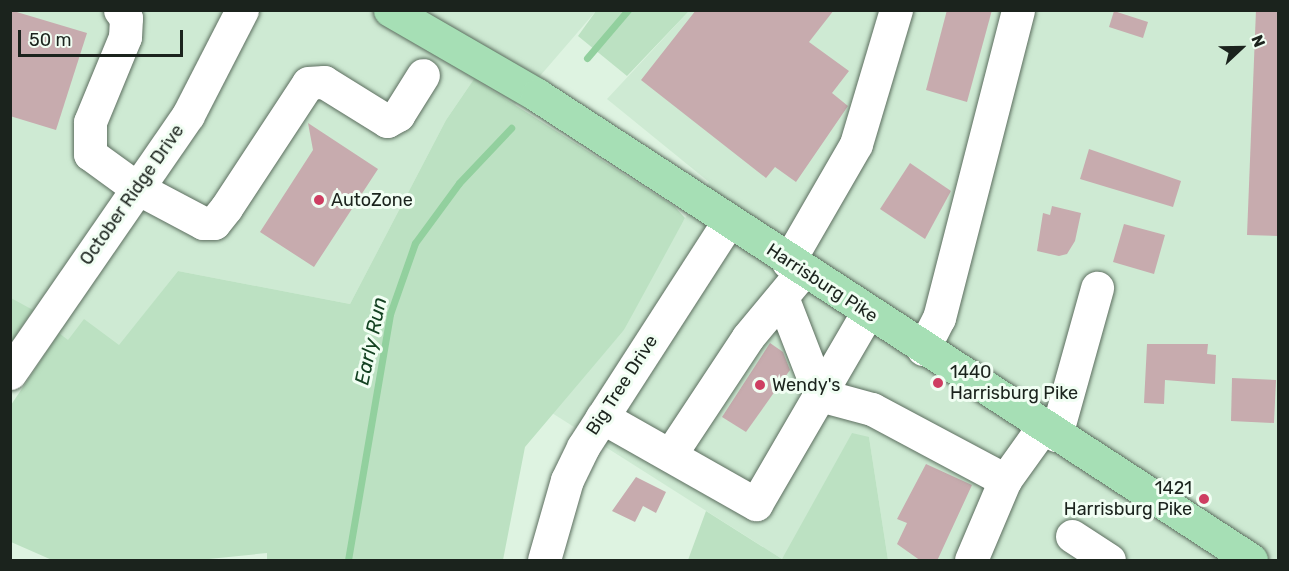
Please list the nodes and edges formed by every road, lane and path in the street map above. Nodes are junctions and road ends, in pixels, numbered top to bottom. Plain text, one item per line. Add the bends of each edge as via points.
1 (120, 10) edge
2 (242, 10) edge
3 (390, 10) edge
4 (896, 10) edge
5 (1018, 10) edge
6 (445, 40) junction
7 (137, 188) junction
8 (728, 222) junction
9 (796, 267) junction
10 (1097, 288) dead end
11 (782, 297) junction
12 (867, 313) junction
13 (923, 349) junction
14 (10, 373) edge
15 (820, 395) junction
16 (602, 417) junction
17 (1049, 431) junction
18 (670, 455) junction
19 (1005, 480) junction
20 (1072, 536) dead end
21 (544, 561) edge
22 (971, 561) edge
23 (1108, 561) edge
24 (1251, 561) edge

1 - 7 street via 126,18 125,36 87,139 90,154
2 - 7 street, October Ridge Drive via 188,115
3 - 6 main road, Harrisburg Pike
4 - 9 street via 856,144
5 - 13 street via 942,307
6 - 7 street via 419,65 423,75 398,115 387,121 324,82 315,78 308,83 214,223 203,223
6 - 8 main road, Harrisburg Pike
7 - 14 street, October Ridge Drive
8 - 9 main road, Harrisburg Pike
8 - 16 street, Big Tree Drive
9 - 11 street
9 - 12 main road, Harrisburg Pike
10 - 17 street
11 - 15 street
11 - 18 street via 748,337
12 - 13 main road, Harrisburg Pike
12 - 15 street
13 - 17 main road, Harrisburg Pike
15 - 18 street via 756,504
15 - 19 street via 872,409
16 - 18 street
16 - 21 street, Big Tree Drive via 567,480
17 - 19 street
17 - 24 main road, Harrisburg Pike
19 - 22 street
20 - 23 street

